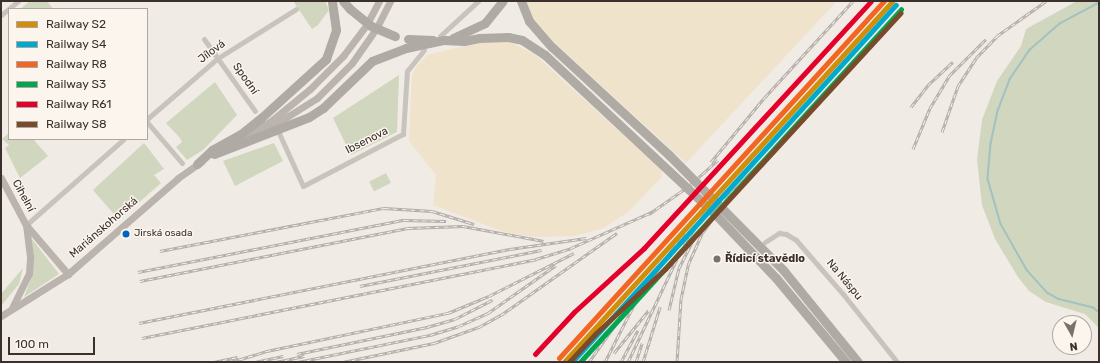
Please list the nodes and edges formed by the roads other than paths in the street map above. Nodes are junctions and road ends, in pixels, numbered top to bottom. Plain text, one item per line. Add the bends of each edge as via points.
1 (18, 1) edge
2 (332, 1) edge
3 (343, 1) edge
4 (379, 1) edge
5 (390, 1) edge
6 (478, 1) edge
7 (503, 1) edge
8 (521, 1) edge
9 (10, 8) edge
10 (296, 9) dead end
11 (369, 20) dead end
12 (378, 25) dead end
13 (364, 28) dead end
14 (373, 33) dead end
15 (442, 38) junction
16 (204, 39) dead end
17 (407, 43) junction
18 (424, 50) dead end
19 (218, 58) junction
20 (255, 111) dead end
21 (148, 119) edge
22 (148, 121) edge
23 (278, 132) junction
24 (123, 140) edge
25 (217, 152) junction
26 (182, 163) dead end
27 (197, 164) junction
28 (1, 178) edge
29 (26, 225) junction
30 (766, 242) dead end
31 (68, 274) junction
32 (11, 310) junction
33 (1, 316) edge
34 (846, 362) edge
35 (858, 362) edge
36 (897, 362) edge

1 - 9 street
2 - 27 highway via 336,30 326,59 256,122 241,134 212,150
3 - 17 highway, bridge via 371,26
4 - 11 main road
5 - 12 main road
6 - 15 street
7 - 15 highway via 492,17 478,28 462,36
8 - 35 highway, bridge via 525,16 542,37 669,155 784,271
10 - 19 street, Jílová
13 - 25 main road, Mariánskohorská via 343,56 310,89 271,121
14 - 25 main road, Mariánskohorská via 352,63 317,98 269,128
15 - 17 highway, bridge
15 - 34 highway, bridge via 464,41 508,37 535,47 660,161 734,234 776,278
16 - 19 street, Spodní
17 - 23 highway via 372,61 323,108
18 - 23 street, Ibsenova via 407,71 403,134 302,186
19 - 20 street, Spodní
19 - 21 street, Jílová
22 - 26 street
23 - 25 highway
24 - 29 street
25 - 27 main road, Mariánskohorská
27 - 31 main road, Mariánskohorská
28 - 29 main road, Cihelní
29 - 31 main road, Cihelní
29 - 32 main road, Cihelní via 29,273
30 - 36 street, Na Náspu via 779,233 796,240
31 - 32 main road, Mariánskohorská
32 - 33 main road, Mariánskohorská

